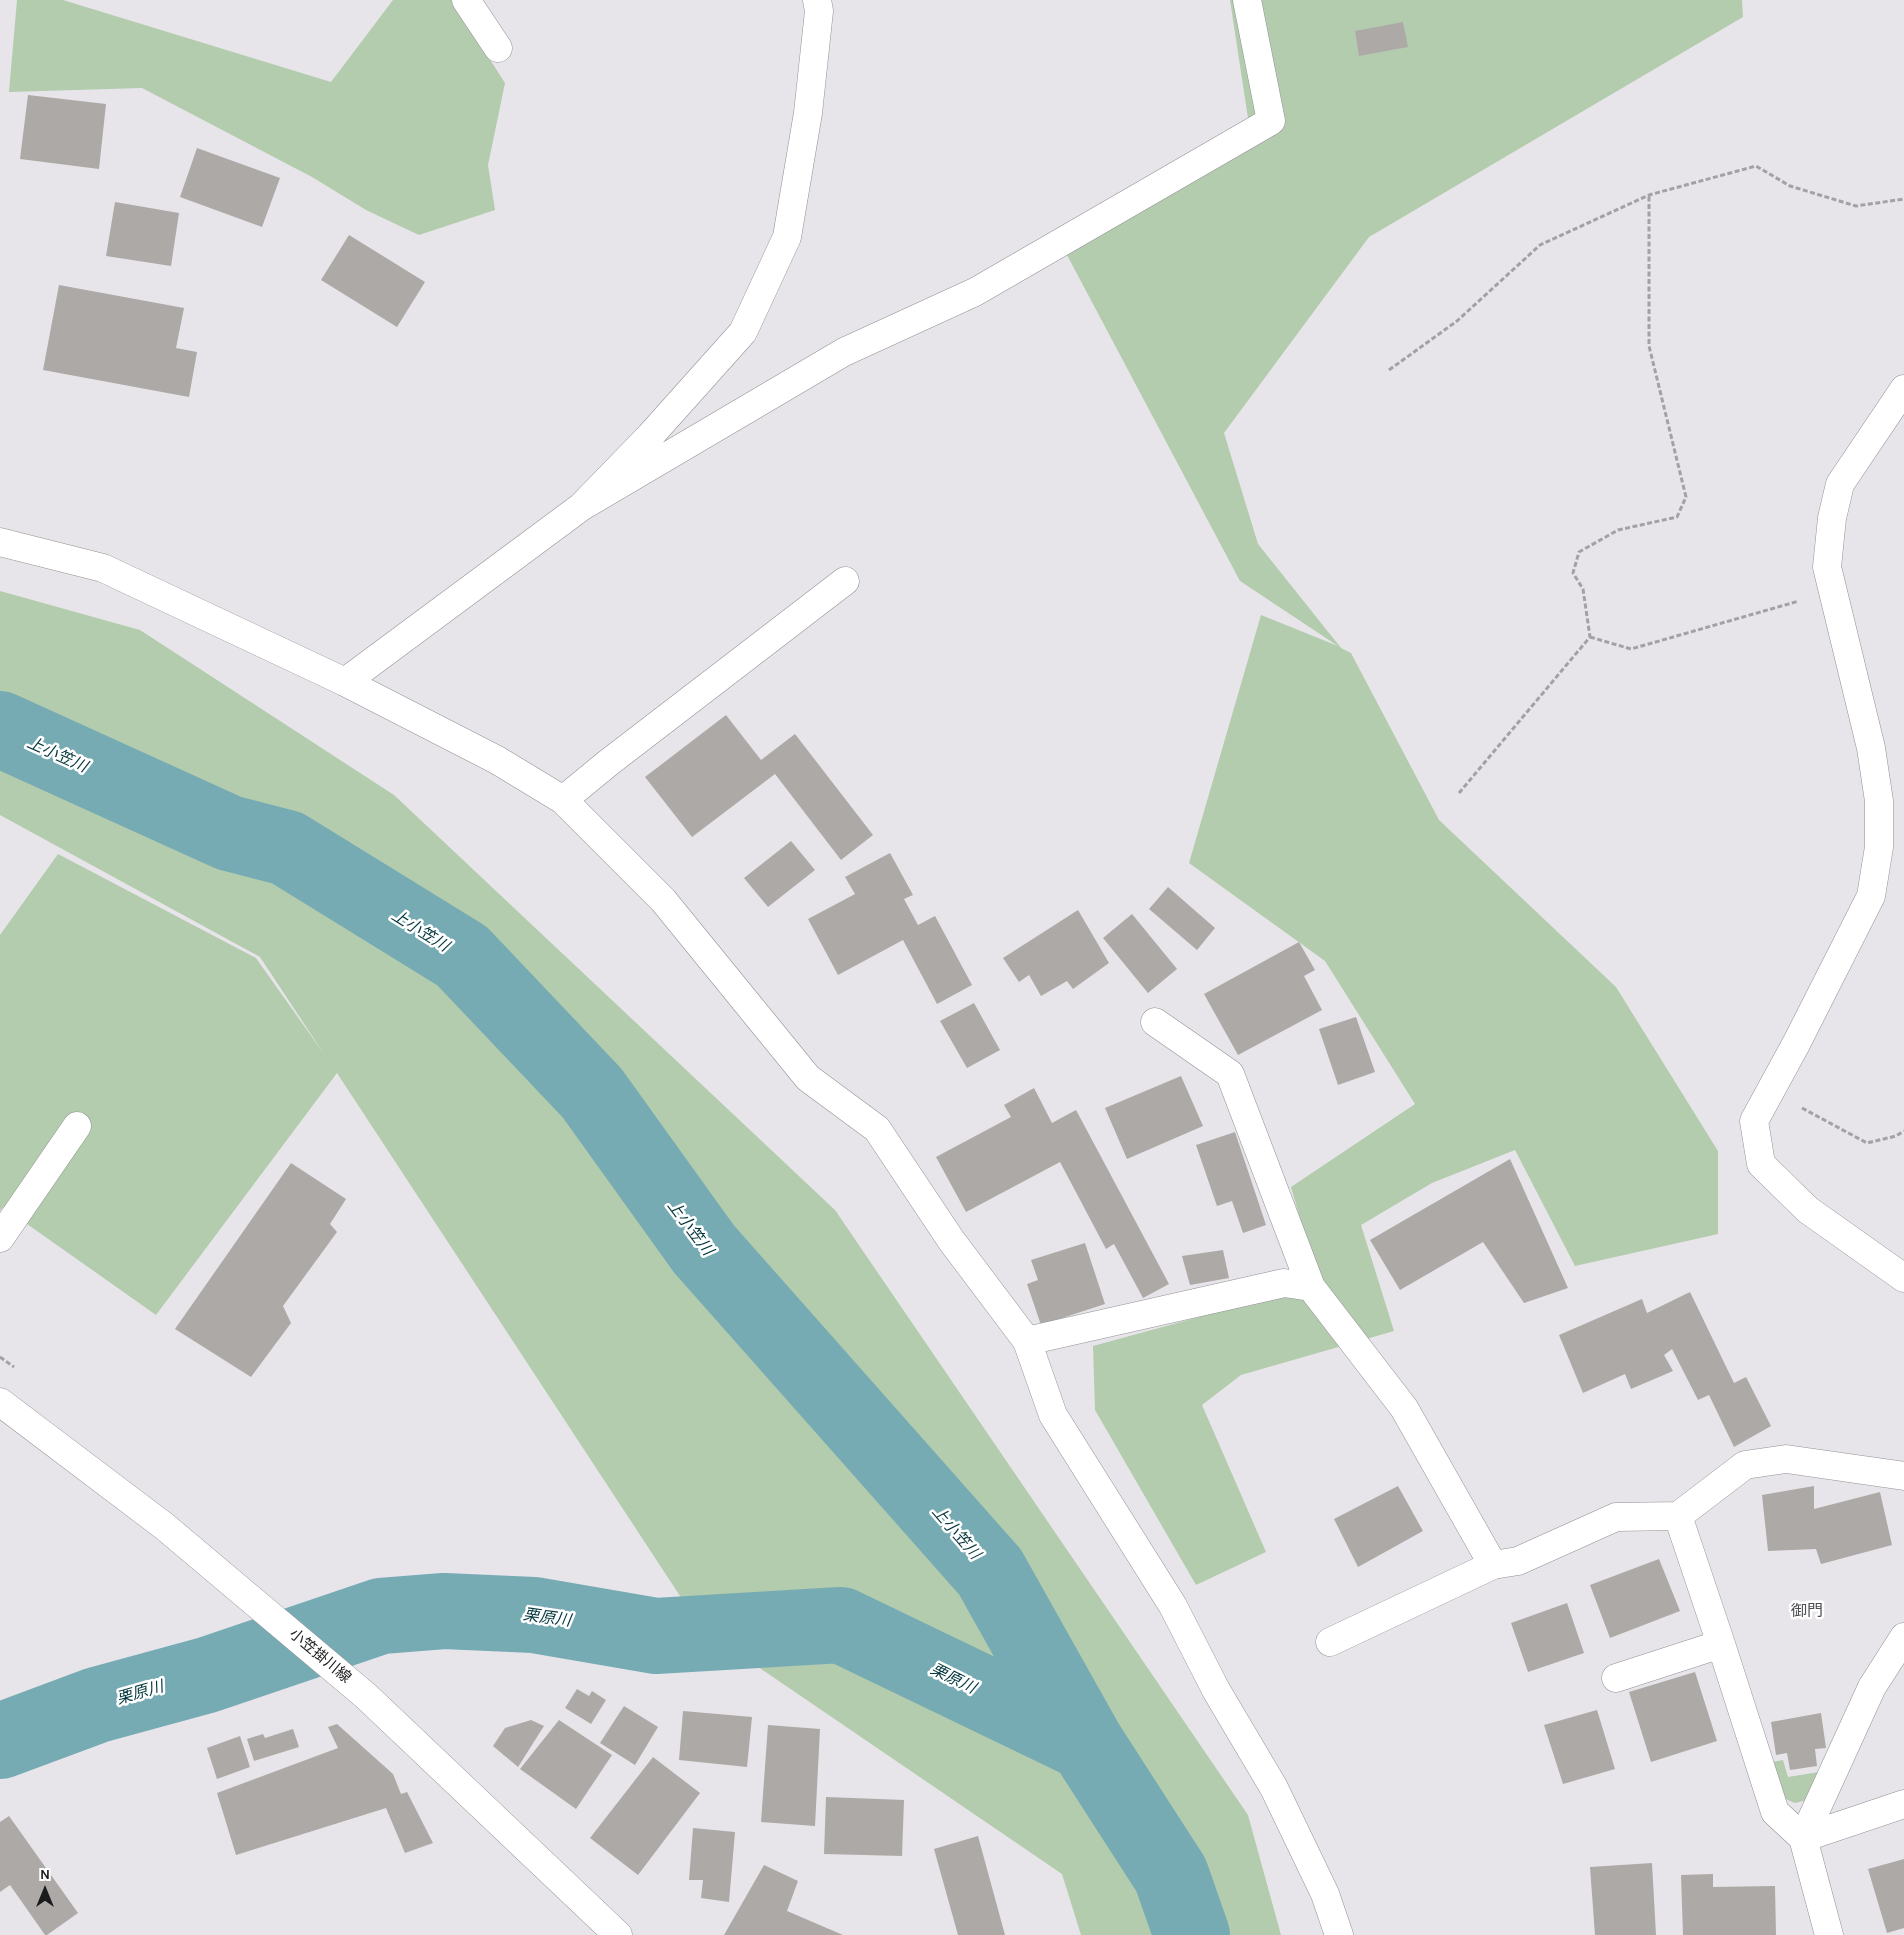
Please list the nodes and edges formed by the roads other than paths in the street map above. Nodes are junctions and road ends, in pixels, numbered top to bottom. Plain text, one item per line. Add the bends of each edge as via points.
1 (466, 0) edge
2 (816, 0) edge
3 (1247, 0) edge
4 (498, 48) dead end
5 (1904, 389) edge
6 (581, 506) junction
7 (0, 542) edge
8 (845, 581) dead end
9 (345, 682) junction
10 (563, 800) junction
11 (1155, 1022) dead end
12 (77, 1126) dead end
13 (0, 1238) edge
14 (1904, 1278) edge
15 (1311, 1287) junction
16 (1027, 1342) junction
17 (0, 1402) edge
18 (1904, 1476) edge
19 (1678, 1516) junction
20 (1493, 1565) junction
21 (1904, 1637) edge
22 (1330, 1642) dead end
23 (1721, 1644) junction
24 (1616, 1678) dead end
25 (1904, 1804) edge
26 (1802, 1838) junction
27 (618, 1935) edge
28 (1339, 1935) edge
29 (1829, 1935) edge

1 - 4 street
2 - 6 street via 819,11 808,113 787,237 743,332 650,436
3 - 6 street via 1270,121 975,292 844,352
5 - 14 street via 1840,484 1832,518 1828,567 1871,748 1878,801 1879,847 1871,896 1754,1121 1761,1164 1808,1210
6 - 9 street
7 - 9 street via 103,568
8 - 10 street
9 - 10 street via 497,760
10 - 16 street via 663,900 808,1078 877,1129 951,1240
11 - 15 street via 1230,1074
12 - 13 street
15 - 16 street via 1284,1283
15 - 20 street via 1404,1408
16 - 28 street via 1053,1415 1172,1606 1216,1690 1274,1788 1325,1894
17 - 27 street, 小笠掛川線 via 164,1526 366,1696
18 - 19 street via 1786,1459 1744,1465
19 - 20 street via 1616,1517 1518,1561
19 - 23 street
20 - 22 street
21 - 26 street via 1872,1686
23 - 24 street
23 - 26 street via 1775,1812
25 - 26 street
26 - 29 street

